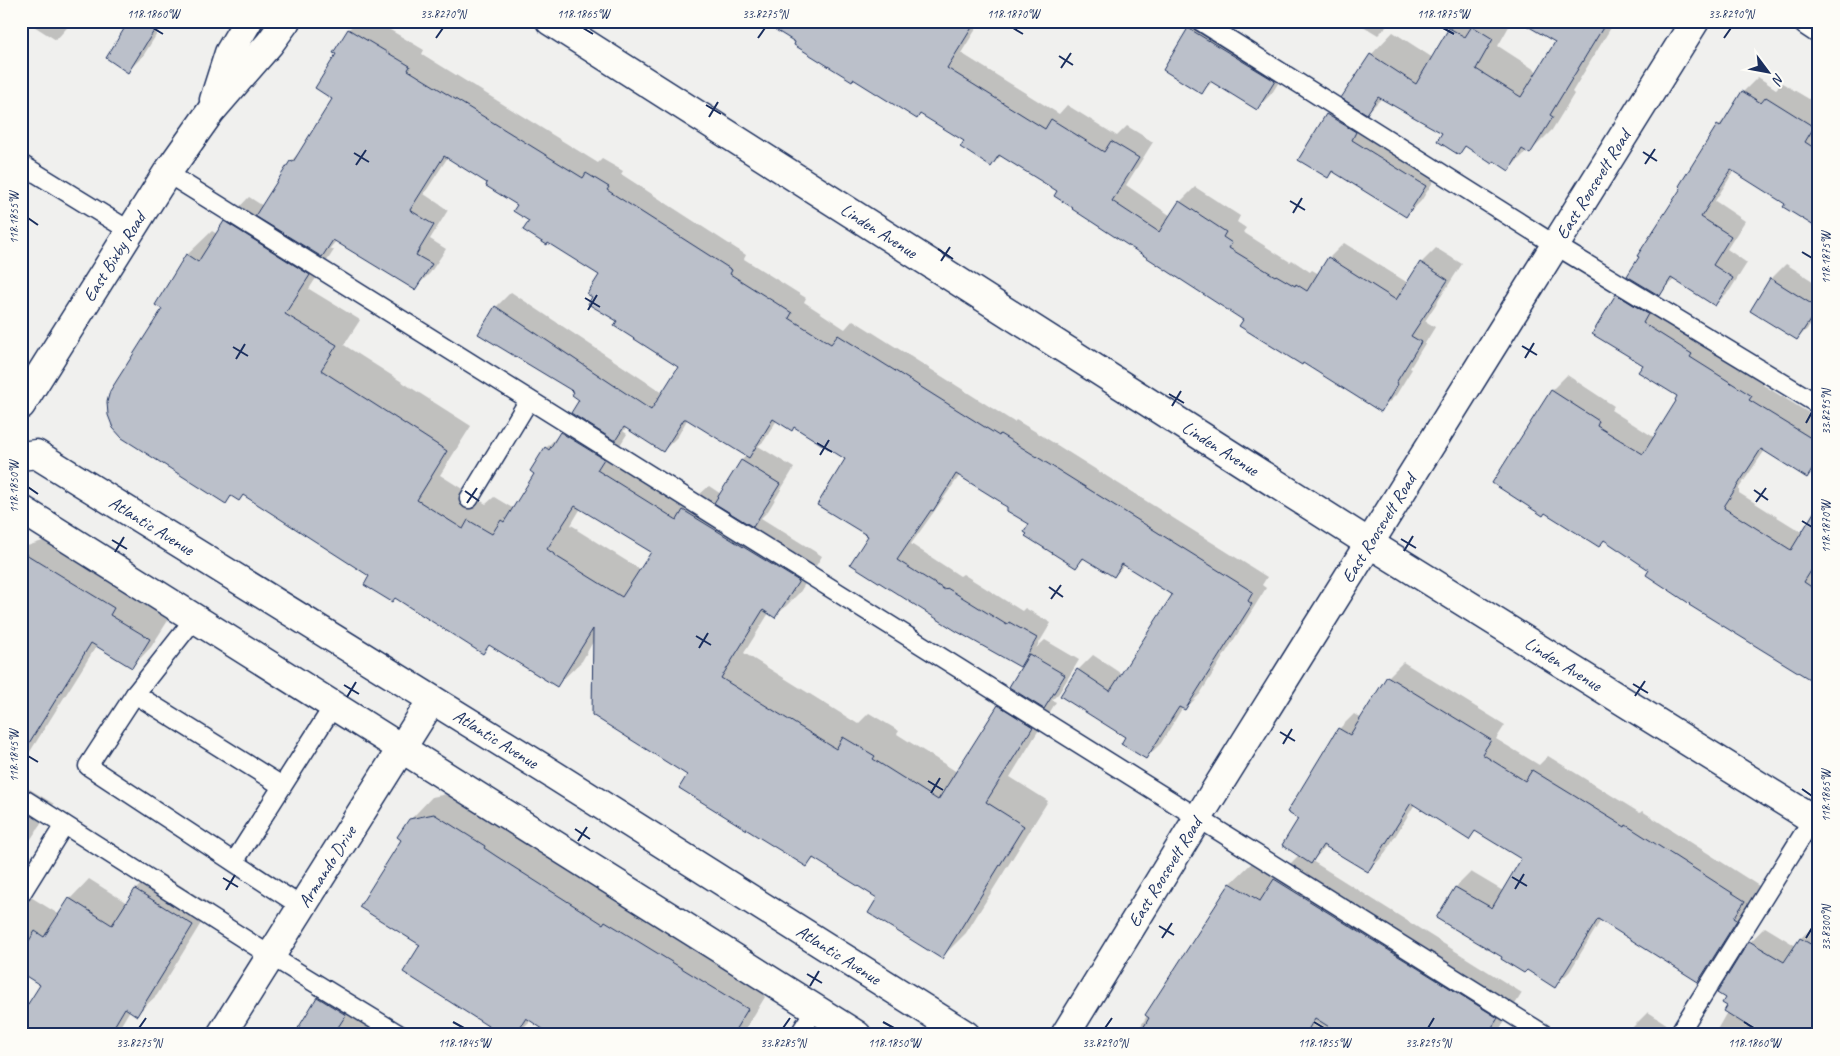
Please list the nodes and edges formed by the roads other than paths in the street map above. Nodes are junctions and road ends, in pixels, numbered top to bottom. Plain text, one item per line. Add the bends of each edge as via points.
1 (248, 21) edge
2 (286, 21) edge
3 (550, 21) edge
4 (1200, 21) edge
5 (1695, 21) edge
6 (1807, 21) edge
7 (1819, 28) edge
8 (211, 111) junction
9 (21, 164) edge
10 (166, 173) junction
11 (130, 231) junction
12 (1555, 245) junction
13 (529, 400) junction
14 (21, 405) edge
15 (1819, 405) edge
16 (21, 456) edge
17 (469, 500) dead end
18 (21, 509) edge
19 (1369, 543) junction
20 (195, 618) junction
21 (135, 694) junction
22 (432, 700) junction
23 (334, 705) junction
24 (401, 748) junction
25 (282, 786) junction
26 (21, 797) edge
27 (1817, 817) edge
28 (1198, 818) junction
29 (64, 824) junction
30 (234, 862) junction
31 (21, 894) edge
32 (302, 907) junction
33 (271, 956) junction
34 (815, 1009) junction
35 (221, 1035) edge
36 (400, 1035) edge
37 (799, 1035) edge
38 (857, 1035) edge
39 (966, 1035) edge
40 (1065, 1035) edge
41 (1545, 1035) edge
42 (1678, 1035) edge

1 - 8 street, East Bixby Road via 229,53
2 - 8 street, East Bixby Road
3 - 19 street, Linden Avenue
4 - 12 lane
5 - 12 street, East Roosevelt Road
6 - 7 street
8 - 10 street, East Bixby Road
9 - 11 lane
10 - 11 street, East Bixby Road
10 - 13 lane
11 - 14 street, East Bixby Road
12 - 15 lane
12 - 19 street, East Roosevelt Road
13 - 17 lane
13 - 28 lane
16 - 22 street, Atlantic Avenue via 36,454
18 - 20 street
19 - 27 street, Linden Avenue
19 - 28 street, East Roosevelt Road
20 - 21 lane
20 - 23 street
21 - 25 lane
21 - 30 lane via 88,766
22 - 24 street, Armando Drive
22 - 39 street, Atlantic Avenue
23 - 24 street
23 - 25 lane
24 - 32 street, Armando Drive
24 - 34 street
25 - 30 lane
26 - 29 lane
27 - 42 lane
28 - 40 street, East Roosevelt Road
28 - 41 lane
29 - 31 lane
29 - 33 lane
30 - 32 lane
32 - 33 street, Armando Drive
33 - 35 street, Armando Drive
33 - 36 lane
34 - 37 lane
34 - 38 street

